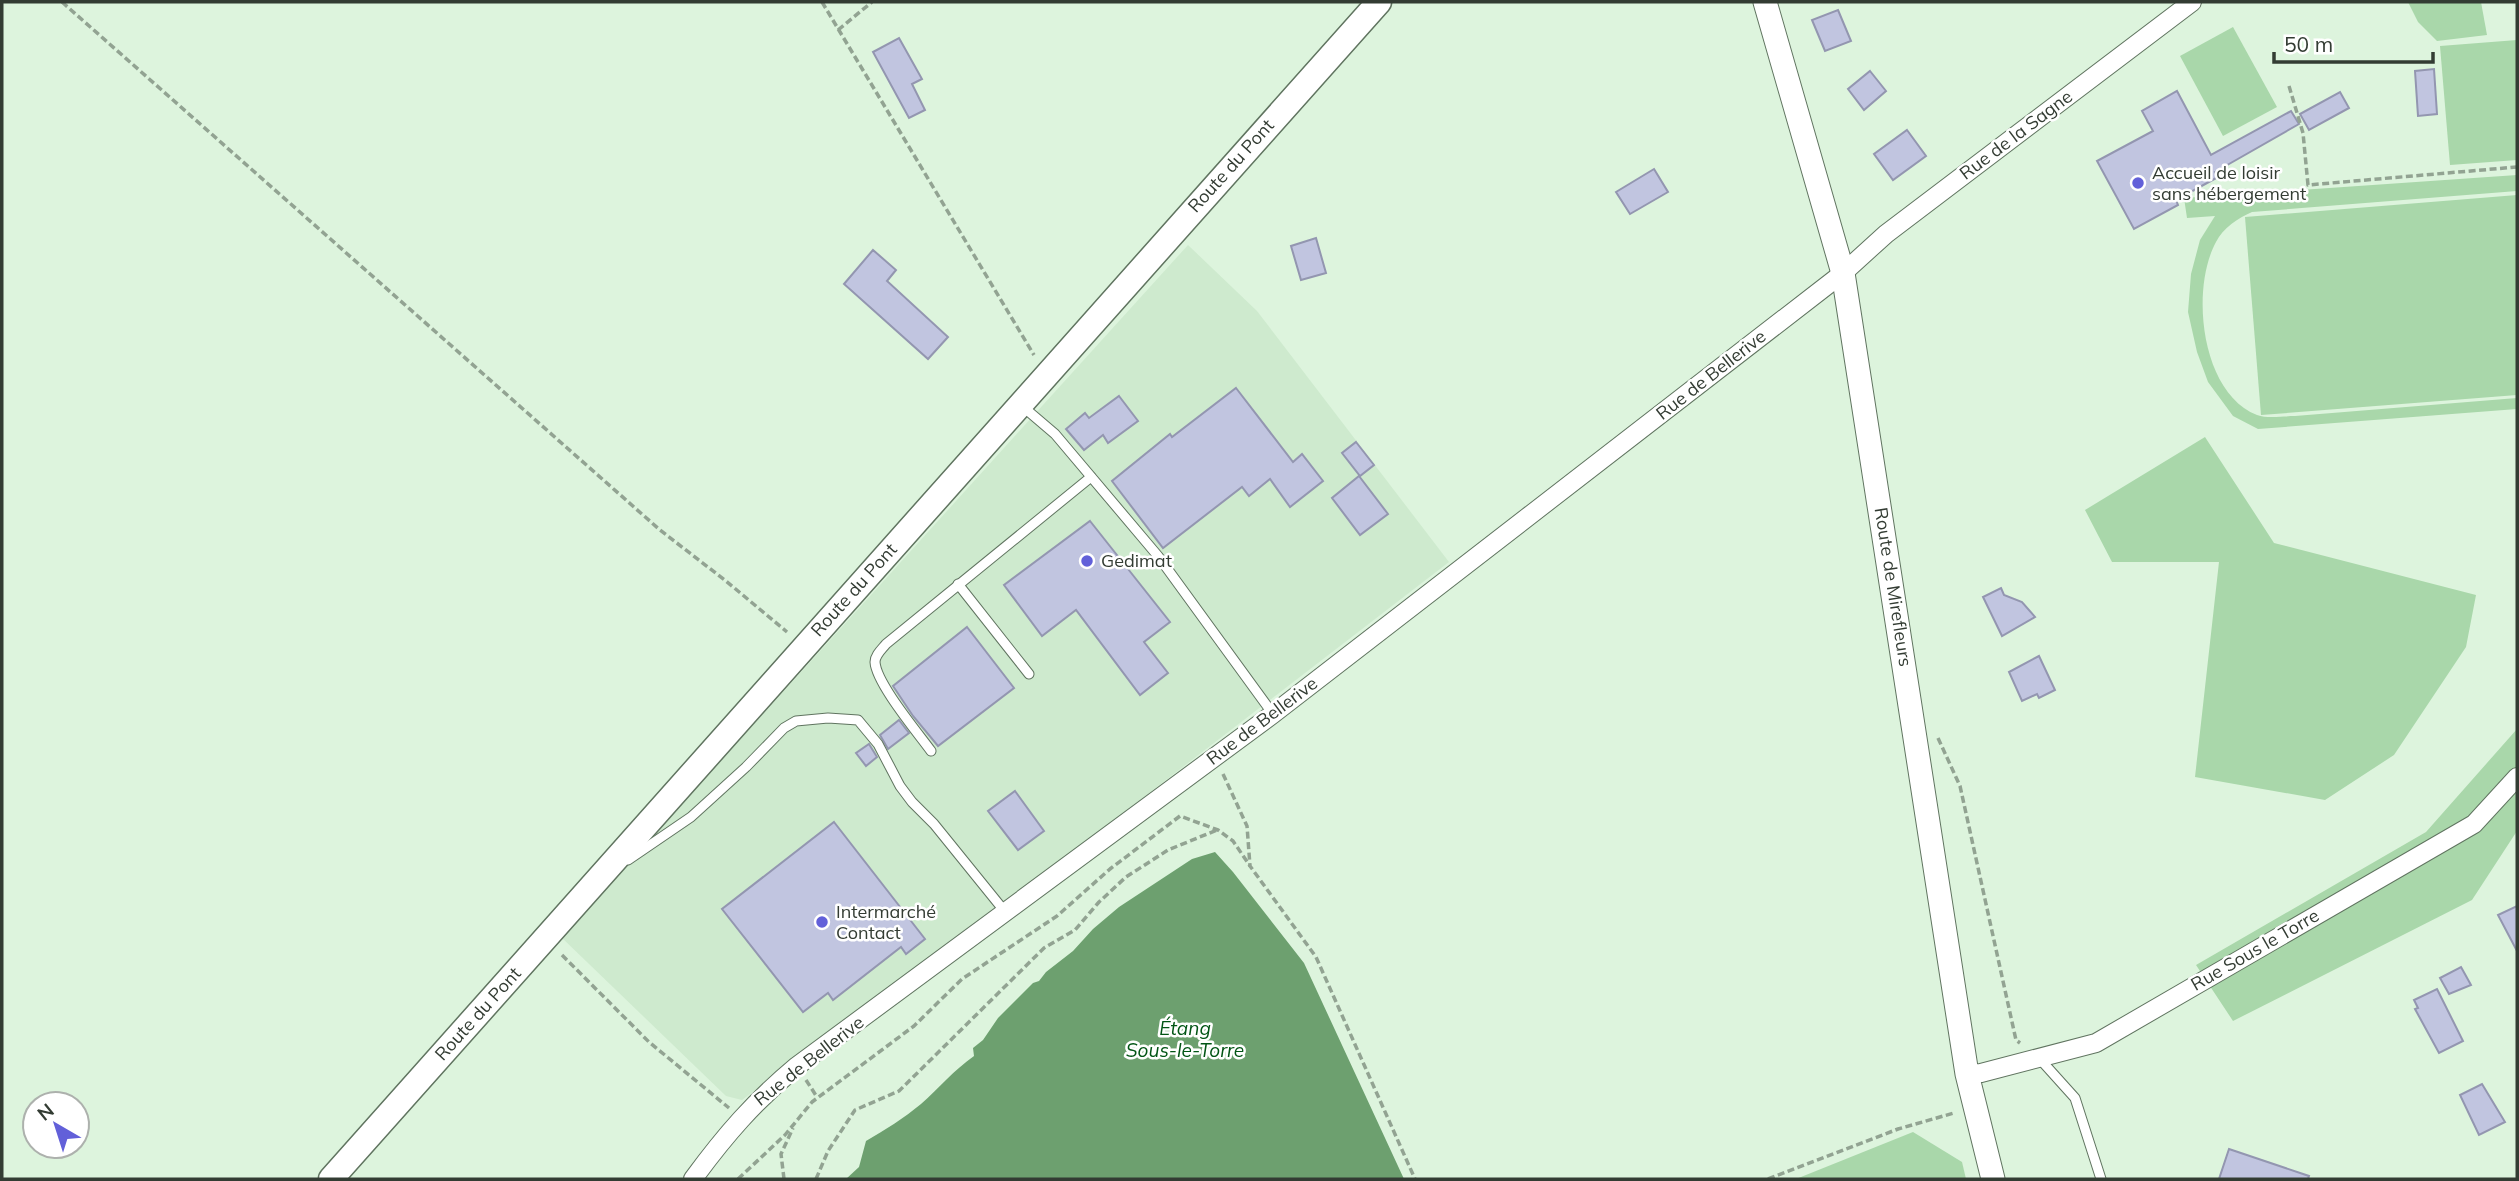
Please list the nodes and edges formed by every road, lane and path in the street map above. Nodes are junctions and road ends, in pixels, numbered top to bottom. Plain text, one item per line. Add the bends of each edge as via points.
1 (62, 2) edge
2 (822, 2) edge
3 (872, 2) edge
4 (1378, 2) edge
5 (1765, 2) edge
6 (2192, 2) edge
7 (838, 30) junction
8 (2288, 86) dead end
9 (2517, 167) edge
10 (1843, 273) junction
11 (1045, 375) junction
12 (1020, 404) junction
13 (1091, 477) junction
14 (958, 584) junction
15 (804, 648) junction
16 (1029, 674) dead end
17 (1273, 714) junction
18 (1938, 737) dead end
19 (931, 751) dead end
20 (1214, 757) junction
21 (2517, 777) edge
22 (1218, 830) junction
23 (1250, 866) junction
24 (601, 878) junction
25 (1006, 913) junction
26 (545, 939) junction
27 (2039, 1058) junction
28 (1968, 1074) junction
29 (1976, 1107) junction
30 (741, 1117) junction
31 (797, 1120) junction
32 (331, 1179) edge
33 (693, 1179) edge
34 (738, 1179) edge
35 (784, 1179) edge
36 (816, 1179) edge
37 (1415, 1179) edge
38 (1768, 1179) edge
39 (1993, 1179) edge
40 (2101, 1179) edge

1 - 15 path via 660,530
2 - 7 path
3 - 7 path
4 - 11 main road, Route du Pont
5 - 10 street, Route de Mirefleurs
6 - 10 street, Rue de la Sagne via 1886,234
7 - 11 path
8 - 9 path via 2303,133 2308,185
10 - 17 street, Rue de Bellerive
10 - 28 street, Route de Mirefleurs
11 - 12 main road, Route du Pont
12 - 13 lane via 1055,434
12 - 15 main road, Route du Pont
13 - 14 lane
13 - 17 lane via 1190,598
14 - 16 lane
14 - 19 lane via 886,644 875,662 890,694
15 - 24 main road, Route du Pont
17 - 20 street, Rue de Bellerive
18 - 27 path via 1959,786 2016,1040
20 - 23 path via 1247,826
20 - 25 street, Rue de Bellerive
21 - 27 street, Rue Sous le Torre via 2474,824 2096,1043
22 - 23 path via 1233,841
22 - 31 path via 1180,816 1057,916 962,979 915,1026 818,1097
22 - 36 path via 1168,850 1126,877 1075,930 1044,948 899,1091 855,1110
23 - 37 path via 1316,957
24 - 25 lane via 691,817 784,728 796,721 858,720 878,744 912,802
24 - 26 main road, Route du Pont
25 - 30 street, Rue de Bellerive via 797,1066
26 - 30 path via 649,1042
26 - 32 main road, Route du Pont
27 - 28 street, Rue Sous le Torre
27 - 40 lane via 2075,1098
28 - 29 street, Route de Mirefleurs
29 - 38 path via 1898,1129
29 - 39 street, Route de Mirefleurs
30 - 33 street, Rue de Bellerive
31 - 34 path
31 - 35 path via 781,1154

